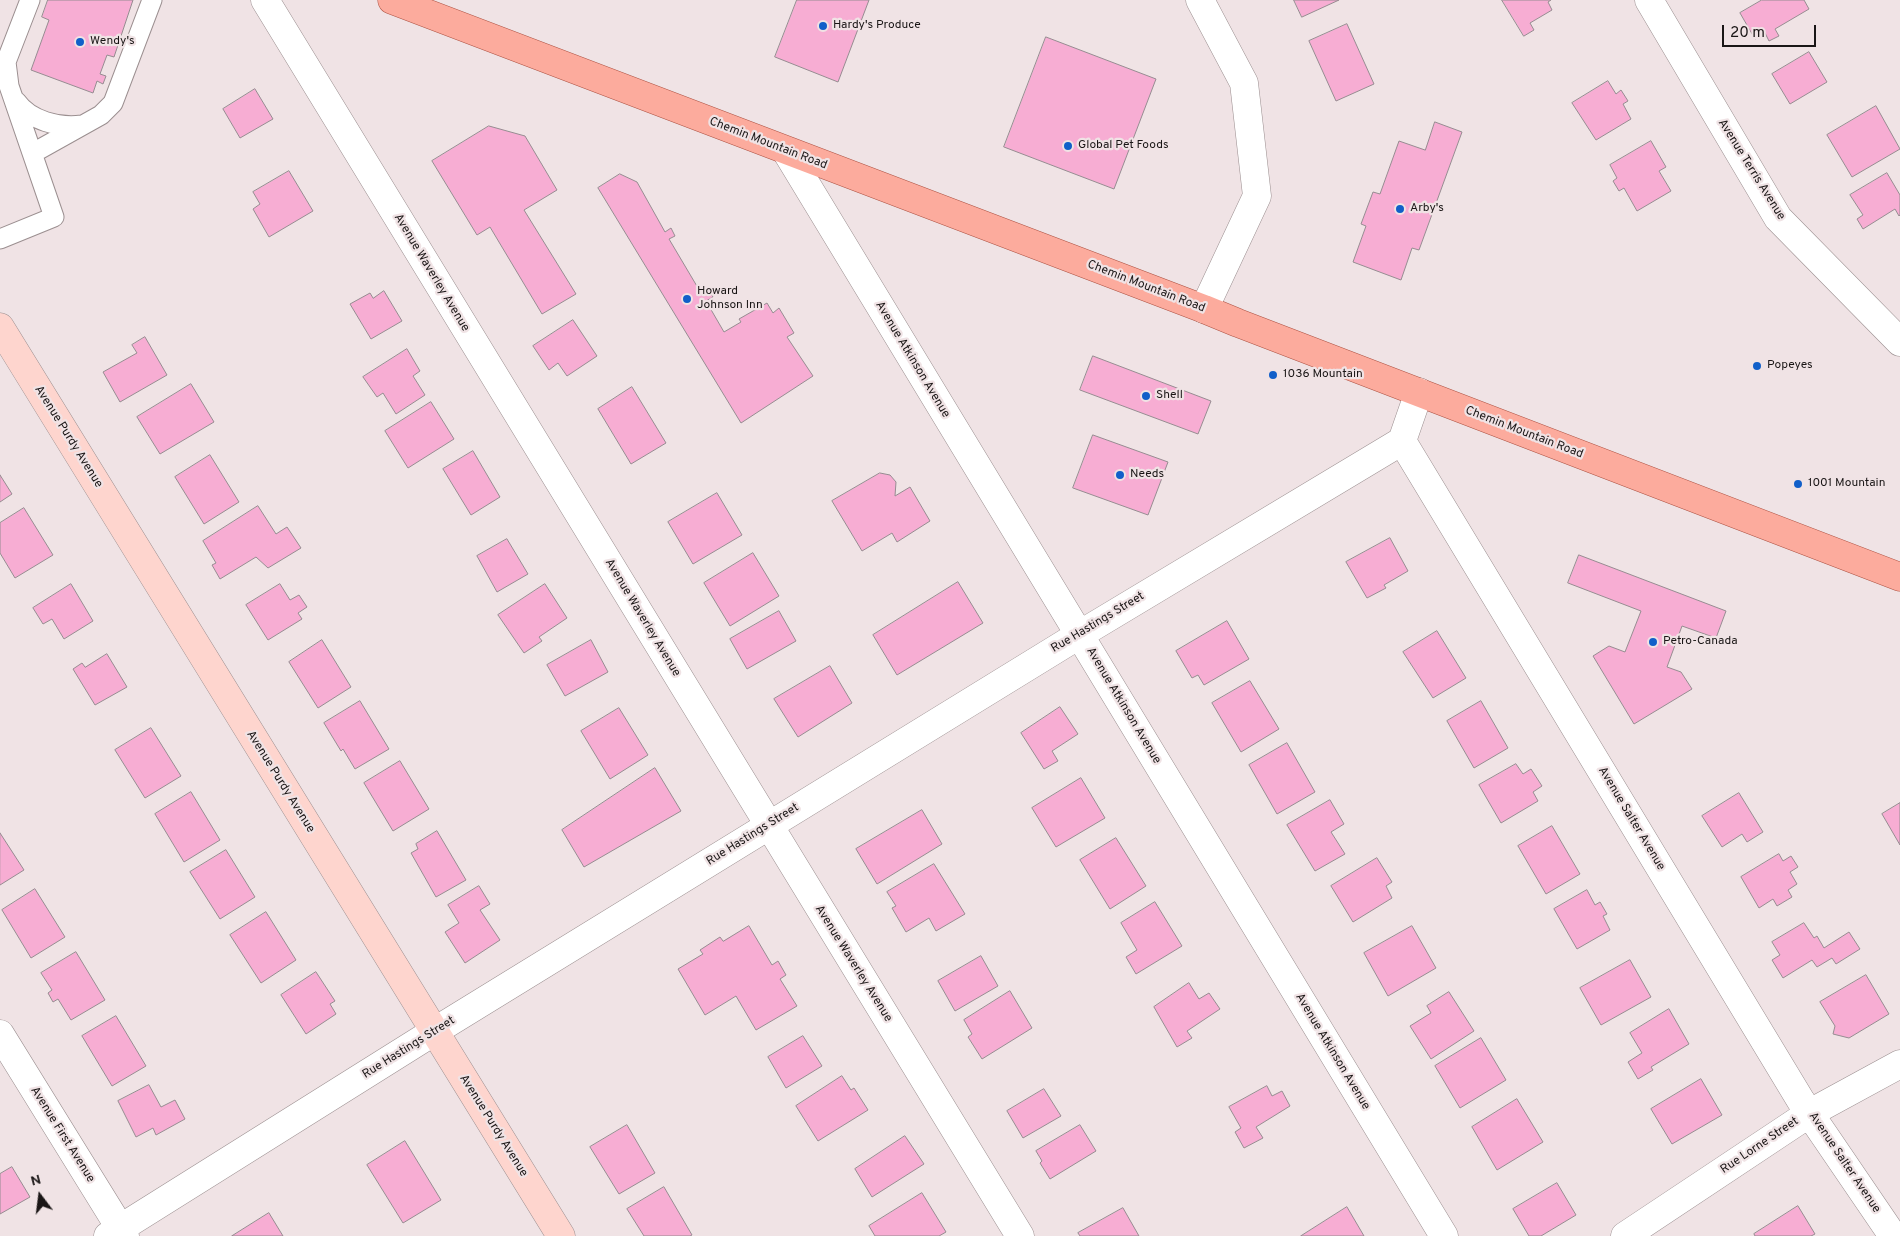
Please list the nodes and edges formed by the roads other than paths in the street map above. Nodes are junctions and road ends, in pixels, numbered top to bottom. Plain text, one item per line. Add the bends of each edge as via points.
1 (30, 0) edge
2 (152, 0) edge
3 (265, 0) edge
4 (392, 0) edge
5 (1200, 0) edge
6 (1649, 0) edge
7 (14, 98) junction
8 (85, 124) junction
9 (786, 151) junction
10 (32, 153) junction
11 (0, 239) edge
12 (1204, 309) junction
13 (0, 328) edge
14 (1900, 342) edge
15 (1419, 392) junction
16 (1402, 441) junction
17 (1900, 577) edge
18 (1079, 635) junction
19 (769, 826) junction
20 (435, 1031) junction
21 (0, 1034) edge
22 (1900, 1064) edge
23 (1810, 1113) junction
24 (118, 1234) edge
25 (561, 1236) edge
26 (1020, 1236) edge
27 (1444, 1236) edge
28 (1625, 1236) edge
29 (1893, 1236) edge

1 - 7 lane via 6,62
2 - 8 lane via 113,103
3 - 19 street, Avenue Waverley Avenue
4 - 9 main road, Chemin Mountain Road
5 - 12 street via 1244,83 1257,196
6 - 14 street, Avenue Terris Avenue via 1778,218
7 - 8 lane via 22,110 35,118 70,127
7 - 10 lane
8 - 10 lane
9 - 12 main road, Chemin Mountain Road
9 - 18 street, Avenue Atkinson Avenue
10 - 11 lane via 54,217
12 - 15 main road, Chemin Mountain Road
13 - 20 street, Avenue Purdy Avenue
15 - 16 street
15 - 17 main road, Chemin Mountain Road
16 - 18 street, Rue Hastings Street
16 - 23 street, Avenue Salter Avenue
18 - 19 street, Rue Hastings Street
18 - 27 street, Avenue Atkinson Avenue
19 - 20 street, Rue Hastings Street
19 - 26 street, Avenue Waverley Avenue
20 - 24 street, Rue Hastings Street
20 - 25 street, Avenue Purdy Avenue
21 - 24 street, Avenue First Avenue
22 - 23 street, Rue Lorne Street
23 - 28 street, Rue Lorne Street
23 - 29 street, Avenue Salter Avenue

